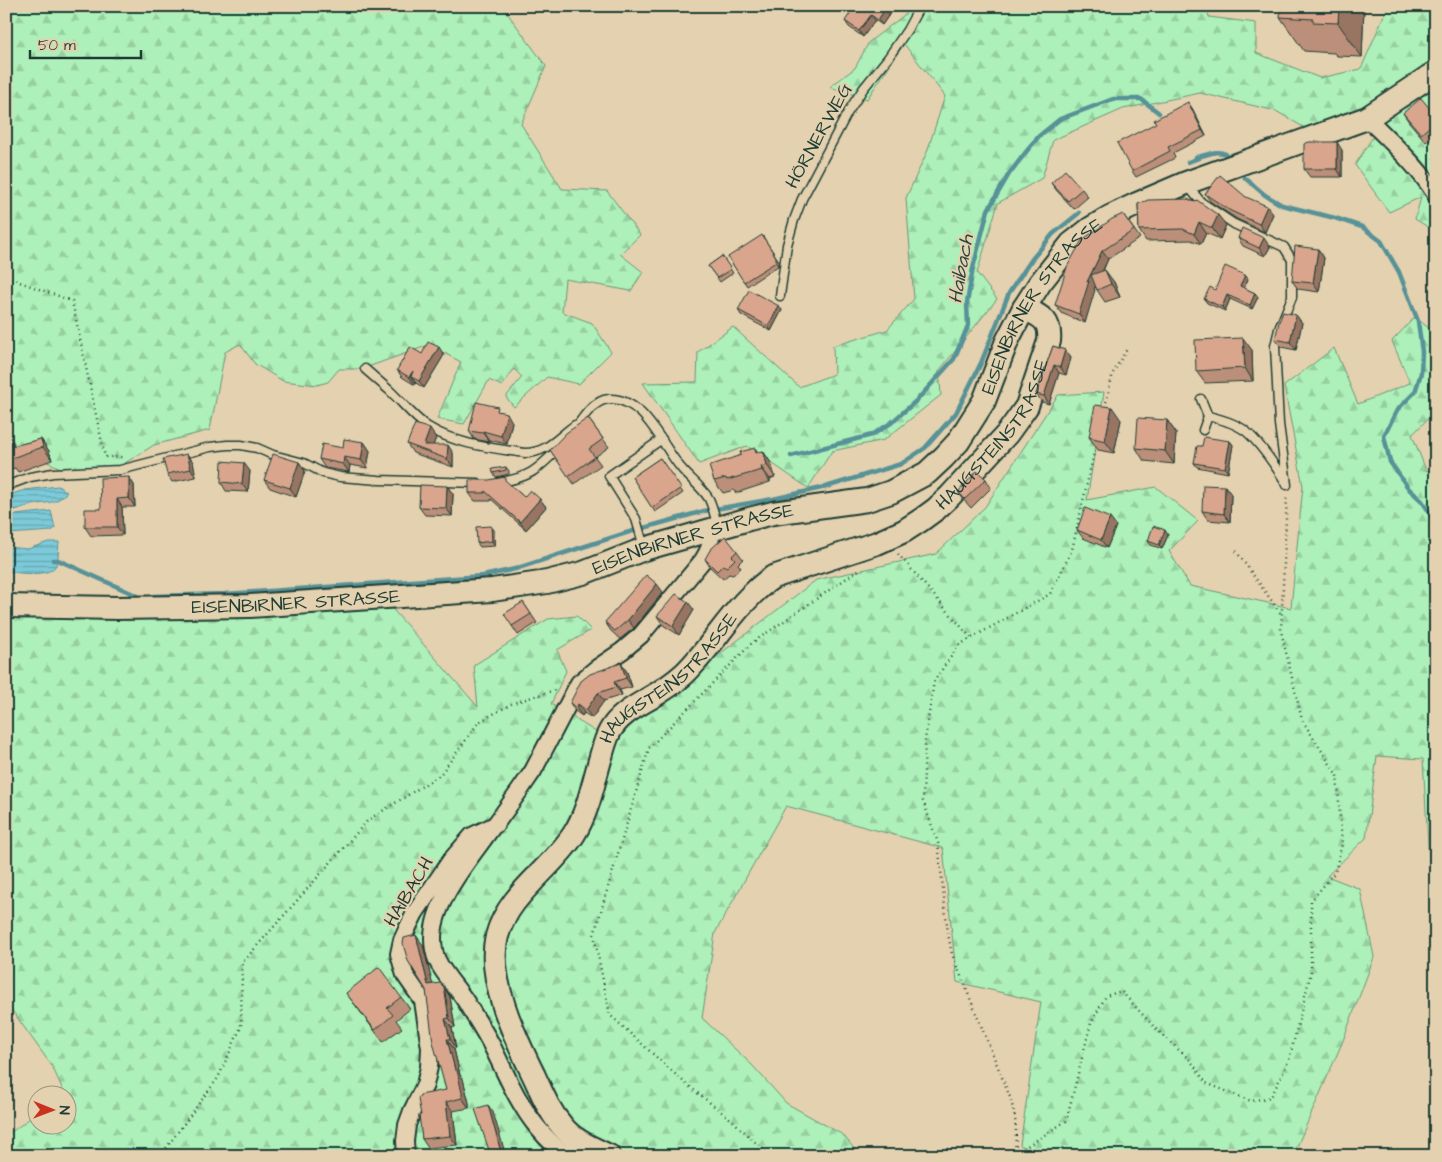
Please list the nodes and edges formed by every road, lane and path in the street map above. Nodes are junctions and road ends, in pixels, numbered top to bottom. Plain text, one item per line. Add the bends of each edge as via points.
1 (920, 6) edge
2 (1436, 72) edge
3 (1367, 118) junction
4 (1186, 183) junction
5 (1436, 195) edge
6 (6, 277) edge
7 (780, 296) dead end
8 (1024, 308) junction
9 (1128, 349) dead end
10 (365, 370) dead end
11 (1201, 399) dead end
12 (1104, 410) edge
13 (1208, 416) junction
14 (580, 421) junction
15 (1203, 430) dead end
16 (1098, 438) edge
17 (662, 440) junction
18 (122, 457) dead end
19 (485, 483) edge
20 (495, 483) edge
21 (1287, 485) junction
22 (6, 486) edge
23 (714, 525) junction
24 (642, 541) junction
25 (892, 548) dead end
26 (1236, 551) dead end
27 (867, 564) dead end
28 (6, 606) edge
29 (1282, 616) junction
30 (971, 638) junction
31 (579, 683) junction
32 (495, 824) junction
33 (1015, 1155) edge
34 (160, 1156) edge
35 (406, 1156) edge
36 (569, 1156) edge
37 (609, 1156) edge
38 (770, 1156) edge

1 - 7 lane, HÖRNERWEG via 888,58 848,112 802,199 788,245
2 - 3 main road, EISENBIRNER STRASSE
3 - 4 main road, EISENBIRNER STRASSE
3 - 5 street via 1404,154
4 - 8 main road, EISENBIRNER STRASSE via 1090,229 1054,264
4 - 21 lane via 1201,202 1234,224 1284,247 1292,260 1292,297 1274,346
6 - 18 path via 72,301 105,457
8 - 23 main road, EISENBIRNER STRASSE via 1007,341 984,401 958,442 926,473 891,492 867,500
8 - 37 main road, HAUGSTEINSTRASSE via 1047,322 1049,342 1027,406 1007,434 950,496 922,520 877,543 773,577 760,585 684,674 616,721 605,743 589,798 574,834 516,901 503,921 497,938 497,976 502,999 529,1066 551,1112 562,1126 574,1138
9 - 12 path via 1112,373
10 - 14 lane via 415,417 461,441 535,453 544,450
11 - 13 lane
13 - 15 lane
13 - 21 lane via 1247,432
14 - 17 lane via 600,401 621,400 630,403
14 - 20 lane via 566,440 533,472
16 - 30 path via 1072,550 1050,594
17 - 23 lane via 680,467 711,502
17 - 24 lane via 608,476 636,519
19 - 22 lane via 340,477 257,448 227,445 120,470 53,472
21 - 29 path
23 - 24 main road, EISENBIRNER STRASSE
23 - 31 street via 712,541 703,560 641,635
24 - 28 main road, EISENBIRNER STRASSE via 583,573 492,590 250,606
25 - 30 path
26 - 29 path
27 - 38 path via 752,643 649,748 594,935 610,1015
29 - 33 path via 1281,631 1302,720 1337,774 1342,844 1335,872 1311,901 1311,972 1289,1060 1270,1096 1251,1101 1206,1083 1191,1061 1121,991 1106,996 1091,1023 1066,1121
30 - 33 path via 959,644 934,681 925,740 923,800 938,843 952,954 1010,1097 1015,1117
31 - 32 street, HAIBACH via 533,771
31 - 34 path via 513,703 480,722 440,775 368,820 242,964 241,1026 218,1078
32 - 35 street, HAIBACH via 472,836 451,860 402,940 399,954 405,975 423,1001 430,1048 424,1085 407,1125
32 - 36 street via 454,880 439,909 434,923 433,947 444,972 491,1043 526,1112 558,1150

